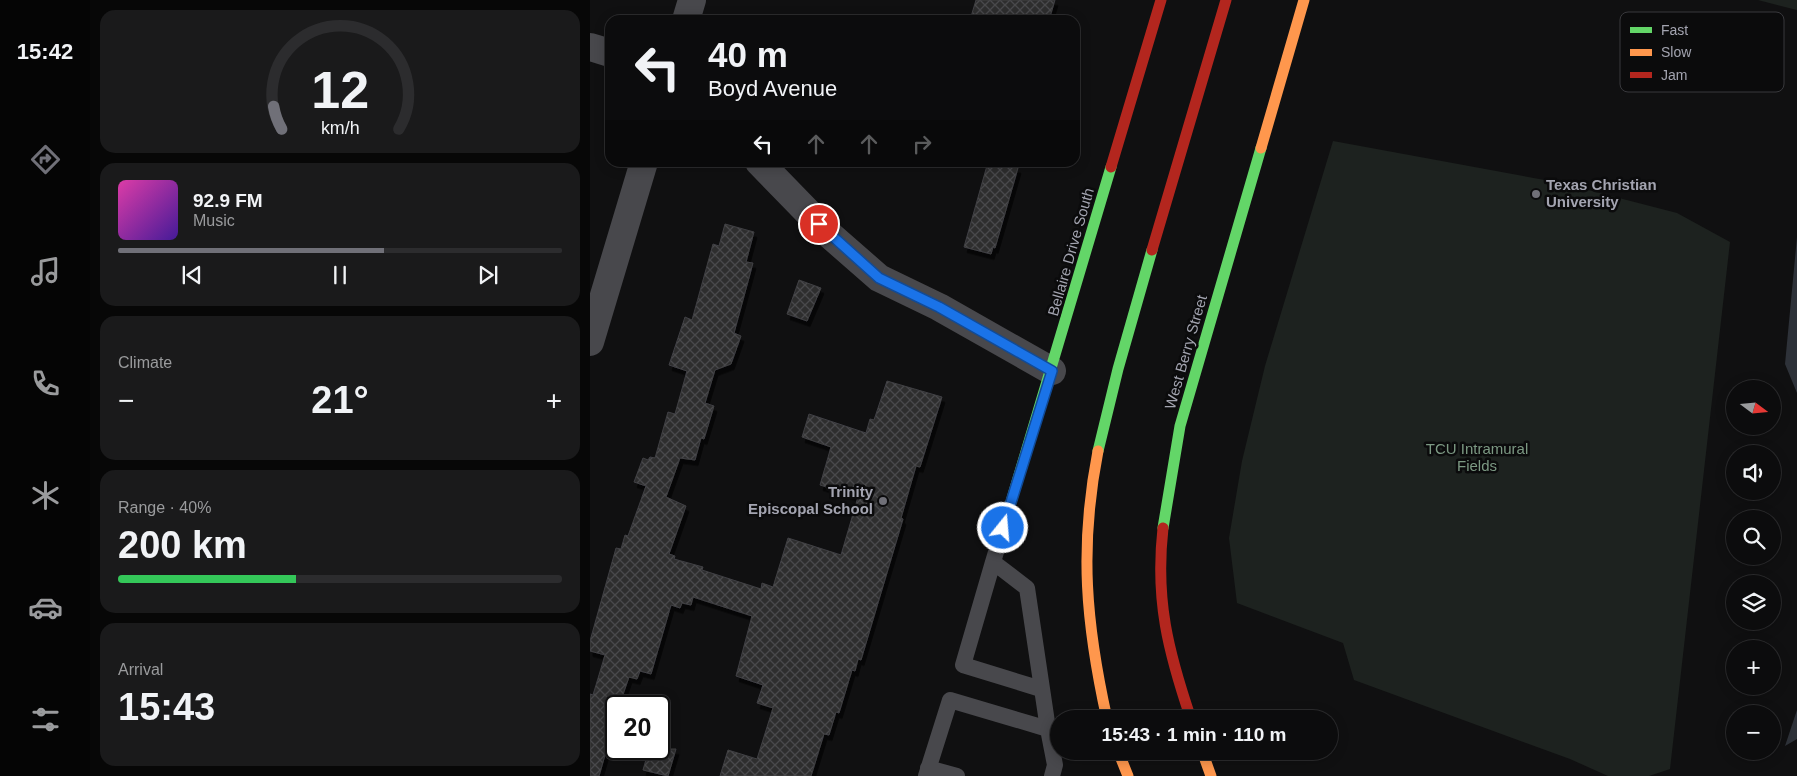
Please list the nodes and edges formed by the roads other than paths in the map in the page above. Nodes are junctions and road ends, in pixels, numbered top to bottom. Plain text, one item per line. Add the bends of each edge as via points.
1 (692, 0) edge
2 (1161, 0) edge
3 (1226, 0) edge
4 (1304, 0) edge
5 (688, 15) edge
6 (590, 47) edge
7 (605, 52) edge
8 (642, 167) edge
9 (764, 167) edge
10 (590, 342) edge
11 (1052, 371) junction
12 (1008, 512) joint
13 (993, 562) junction
14 (1041, 689) junction
15 (1105, 710) edge
16 (1188, 710) edge
17 (1048, 729) junction
18 (1205, 760) edge
19 (1122, 770) edge
20 (927, 772) edge
21 (957, 776) edge
22 (1052, 776) edge
23 (1128, 776) edge
24 (1211, 776) edge

1 - 5 street
2 - 11 main road, Bellaire Drive South
3 - 15 main road via 1127,337 1094,472 1086,530 1085,586 1092,653
4 - 16 main road, West Berry Street via 1180,426 1166,491 1160,555 1162,612 1172,666
6 - 7 street
8 - 10 street
9 - 11 street via 831,236 879,278 939,307
11 - 12 main road, Bellaire Drive South
12 - 13 lane
13 - 14 lane via 1027,588
13 - 14 lane via 963,665
14 - 17 lane
17 - 20 lane via 950,700
17 - 22 lane via 1055,765
18 - 24 main road
19 - 23 main road
20 - 21 lane

